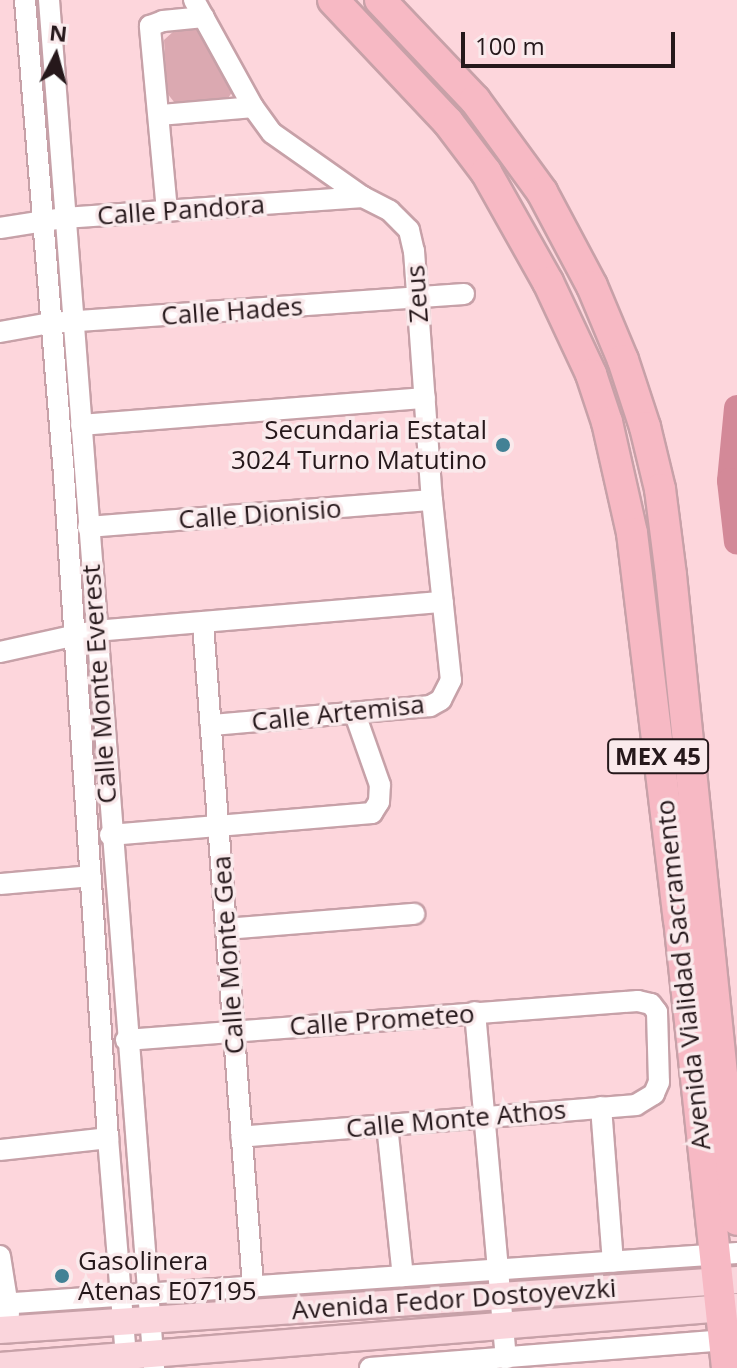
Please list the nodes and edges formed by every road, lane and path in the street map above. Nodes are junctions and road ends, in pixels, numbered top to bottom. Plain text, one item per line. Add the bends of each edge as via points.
1 (25, 0) edge
2 (49, 0) edge
3 (333, 0) edge
4 (380, 0) edge
5 (199, 9) edge
6 (253, 107) junction
7 (160, 115) junction
8 (363, 197) junction
9 (167, 211) junction
10 (64, 218) junction
11 (42, 220) junction
12 (0, 228) edge
13 (464, 294) dead end
14 (418, 298) junction
15 (72, 322) junction
16 (50, 323) junction
17 (0, 332) edge
18 (425, 398) junction
19 (81, 425) junction
20 (432, 500) junction
21 (88, 527) junction
22 (443, 602) junction
23 (203, 624) junction
24 (95, 631) junction
25 (73, 634) junction
26 (0, 652) edge
27 (451, 680) joint
28 (355, 714) junction
29 (211, 725) junction
30 (218, 828) junction
31 (110, 835) junction
32 (91, 876) junction
33 (0, 884) edge
34 (414, 914) dead end
35 (226, 929) junction
36 (475, 1012) junction
37 (234, 1031) junction
38 (126, 1040) junction
39 (659, 1082) joint
40 (601, 1107) junction
41 (484, 1118) junction
42 (387, 1125) junction
43 (241, 1137) junction
44 (108, 1138) junction
45 (0, 1150) edge
46 (737, 1220) edge
47 (0, 1256) edge
48 (613, 1262) junction
49 (403, 1276) junction
50 (726, 1281) edge
51 (497, 1282) junction
52 (253, 1286) junction
53 (145, 1292) junction
54 (122, 1294) junction
55 (63, 1299) junction
56 (5, 1317) edge
57 (136, 1321) junction
58 (65, 1326) junction
59 (502, 1329) junction
60 (725, 1354) edge
61 (506, 1359) junction
62 (619, 1359) edge
63 (153, 1361) edge
64 (126, 1362) edge
65 (5, 1364) edge
66 (63, 1365) edge
67 (370, 1368) edge
68 (384, 1368) edge

1 - 11 street, Calle Monte Everest
2 - 10 street, Calle Monte Everest
3 - 50 highway, Avenida Vialidad Sacramento / MEX 45 via 448,122 486,172 573,333 607,422 632,533
4 - 46 highway, Avenida Vialidad Sacramento / MEX 45 via 475,100 542,192 592,286 645,427 660,489 671,575
5 - 6 street, Zeus
5 - 7 street via 151,25
6 - 7 street
6 - 8 street, Zeus via 286,144
7 - 9 street
8 - 9 street, Calle Pandora
8 - 14 street, Zeus via 390,211 409,230
9 - 10 street, Calle Pandora
10 - 11 street, Calle Pandora
10 - 15 street, Calle Monte Everest
11 - 12 street, Calle Pandora
11 - 16 street, Calle Monte Everest
13 - 14 street, Calle Hades
14 - 15 street, Calle Hades
14 - 18 street, Zeus
15 - 16 street, Calle Hades
15 - 19 street, Calle Monte Everest
16 - 17 street, Calle Hades
16 - 25 street, Calle Monte Everest
18 - 19 street
18 - 20 street, Zeus
19 - 21 street, Calle Monte Everest
20 - 21 street, Calle Dionisio
20 - 22 street, Zeus
21 - 24 street, Calle Monte Everest
22 - 23 street
22 - 27 street, Zeus
23 - 24 street
23 - 29 street, Calle Monte Gea
24 - 25 street
24 - 31 street, Calle Monte Everest
25 - 26 street
25 - 32 street, Calle Monte Everest
27 - 28 street, Calle Artemisa via 441,700 430,706
28 - 29 street, Calle Artemisa
28 - 30 street via 380,785 379,802 367,815
29 - 30 street, Calle Monte Gea
30 - 31 street
30 - 35 street, Calle Monte Gea
31 - 38 street, Calle Monte Everest
32 - 33 street
32 - 44 street, Calle Monte Everest
34 - 35 street
35 - 37 street, Calle Monte Gea
36 - 37 street, Calle Prometeo
36 - 39 street, Calle Prometeo via 651,1004 657,1012
36 - 41 street
37 - 38 street, Calle Prometeo
37 - 43 street, Calle Monte Gea
38 - 53 street, Calle Monte Everest
39 - 40 street, Calle Monte Athos via 647,1101
40 - 41 street, Calle Monte Athos
40 - 48 street
41 - 42 street, Calle Monte Athos
41 - 51 street
42 - 43 street, Calle Monte Athos
42 - 49 street
43 - 52 street, Calle Monte Gea
44 - 45 street
44 - 54 street, Calle Monte Everest
47 - 56 street
48 - 50 street, Avenida Fedor Dostoyevzki
48 - 51 street, Avenida Fedor Dostoyevzki
49 - 51 street, Avenida Fedor Dostoyevzki
49 - 52 street, Avenida Fedor Dostoyevzki
50 - 51 main road, Avenida Fedor Dostoyevzki
50 - 59 main road
50 - 60 highway, Avenida Vialidad Sacramento / MEX 45
51 - 57 main road, Avenida Fedor Dostoyevzki
51 - 59 street
52 - 53 street, Avenida Fedor Dostoyevzki
53 - 54 street, Avenida Fedor Dostoyevzki
53 - 57 street, Calle Monte Everest
54 - 55 street, Avenida Fedor Dostoyevzki
54 - 57 street, Calle Monte Everest
55 - 56 street, Avenida Fedor Dostoyevzki
55 - 58 street
56 - 58 main road, Avenida Fedor Dostoyevzki
56 - 65 main road via 11,1350
57 - 58 main road, Avenida Fedor Dostoyevzki
57 - 63 street, Calle Monte Everest
57 - 64 street, Calle Monte Everest
59 - 61 street
59 - 63 main road
60 - 62 street
61 - 62 street
61 - 68 street
63 - 64 main road
64 - 66 main road
65 - 66 main road
67 - 68 street

